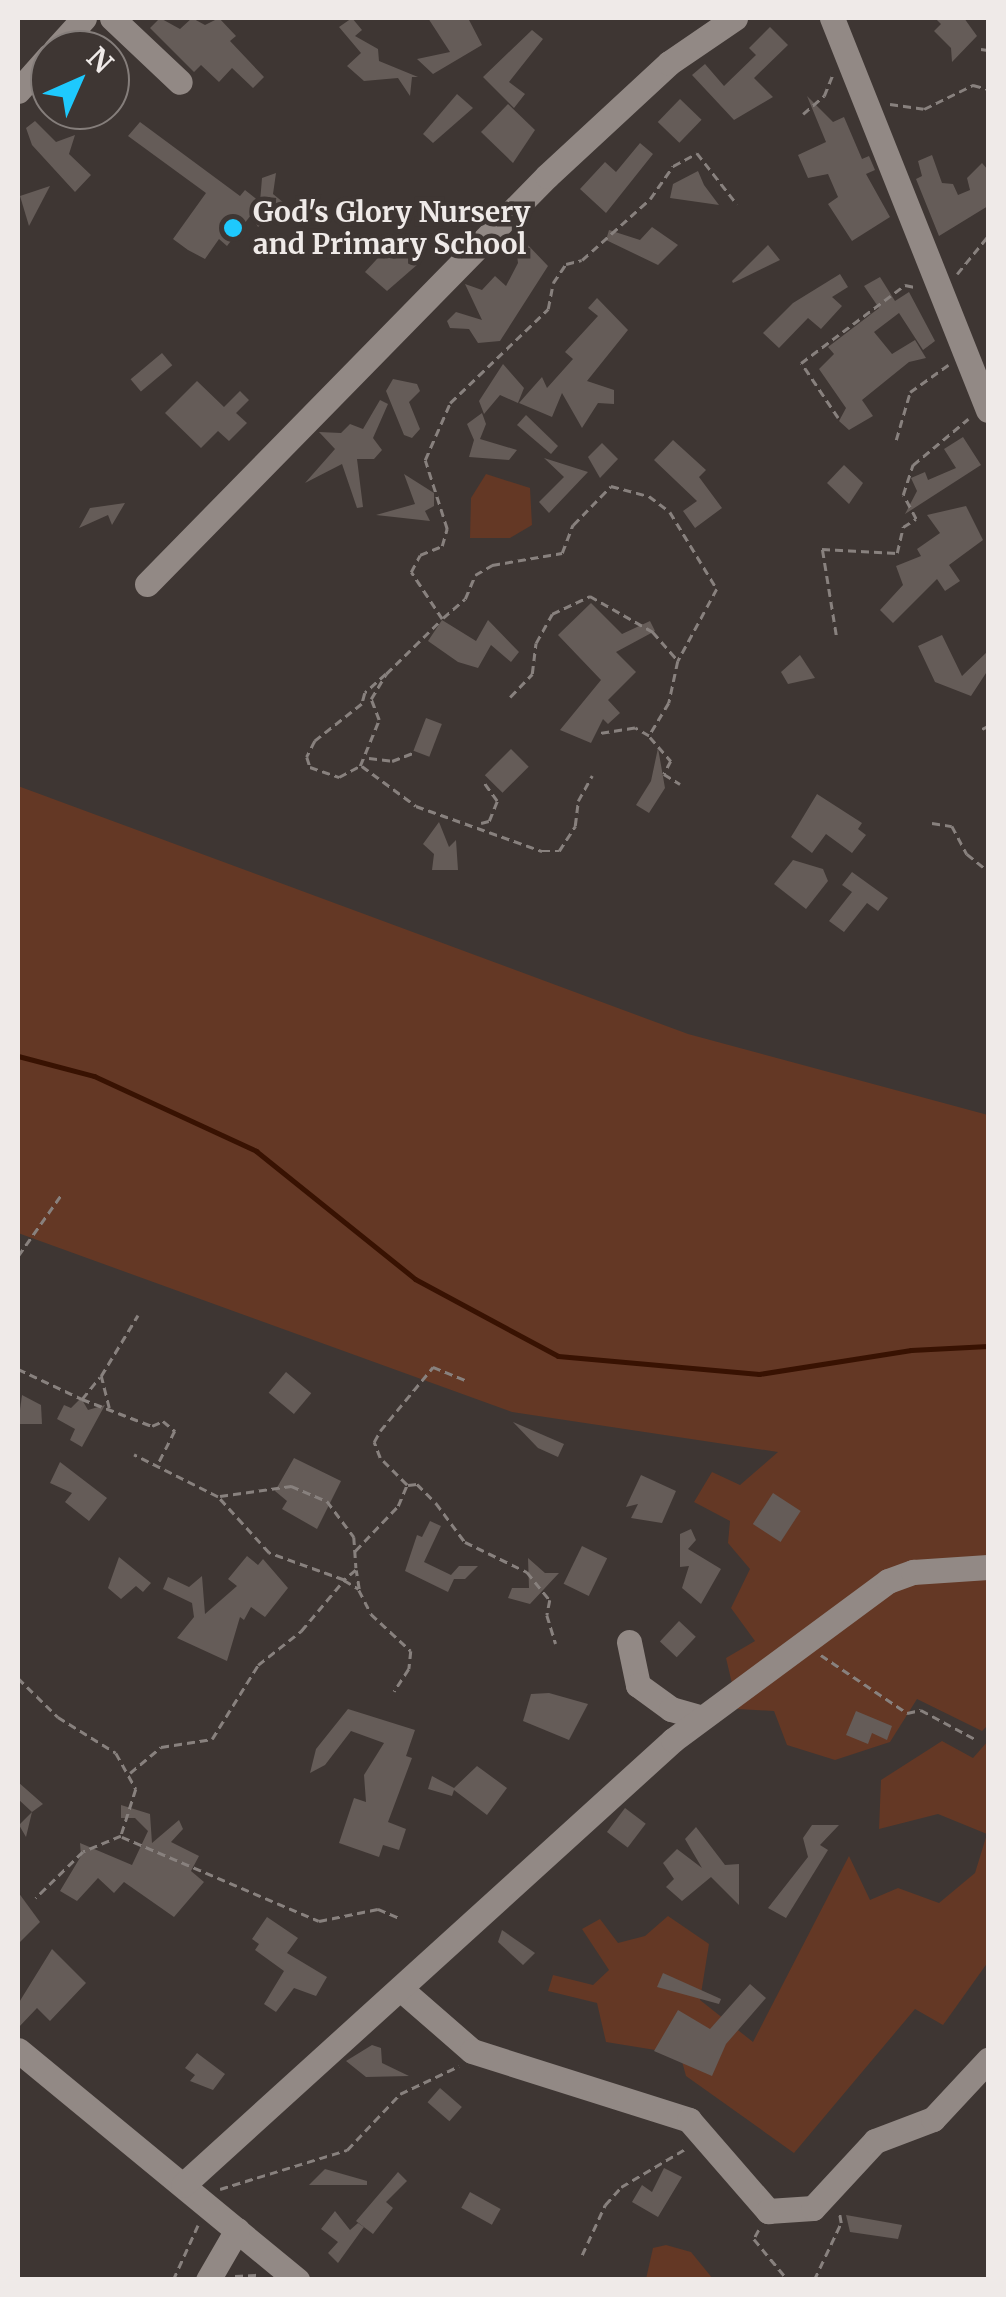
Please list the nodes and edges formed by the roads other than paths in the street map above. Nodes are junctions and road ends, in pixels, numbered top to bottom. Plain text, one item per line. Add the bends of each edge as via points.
1 (112, 18) edge
2 (735, 18) edge
3 (832, 18) edge
4 (180, 82) dead end
5 (983, 416) edge
6 (147, 584) dead end
7 (988, 1567) edge
8 (629, 1642) dead end
9 (702, 1718) junction
10 (403, 1991) junction
11 (18, 2050) edge
12 (988, 2060) edge
13 (195, 2195) junction
14 (237, 2230) junction
15 (293, 2276) edge
16 (208, 2278) edge

1 - 4 street
2 - 6 street via 669,63 547,176
3 - 5 street via 866,92
7 - 9 street via 898,1576
8 - 9 street via 638,1685 671,1709
9 - 10 street via 584,1814
10 - 12 street via 472,2051 665,2109 707,2134 768,2211 799,2212 835,2191 875,2141 933,2119
10 - 13 street
11 - 13 street
13 - 14 street
14 - 15 street
14 - 16 street

